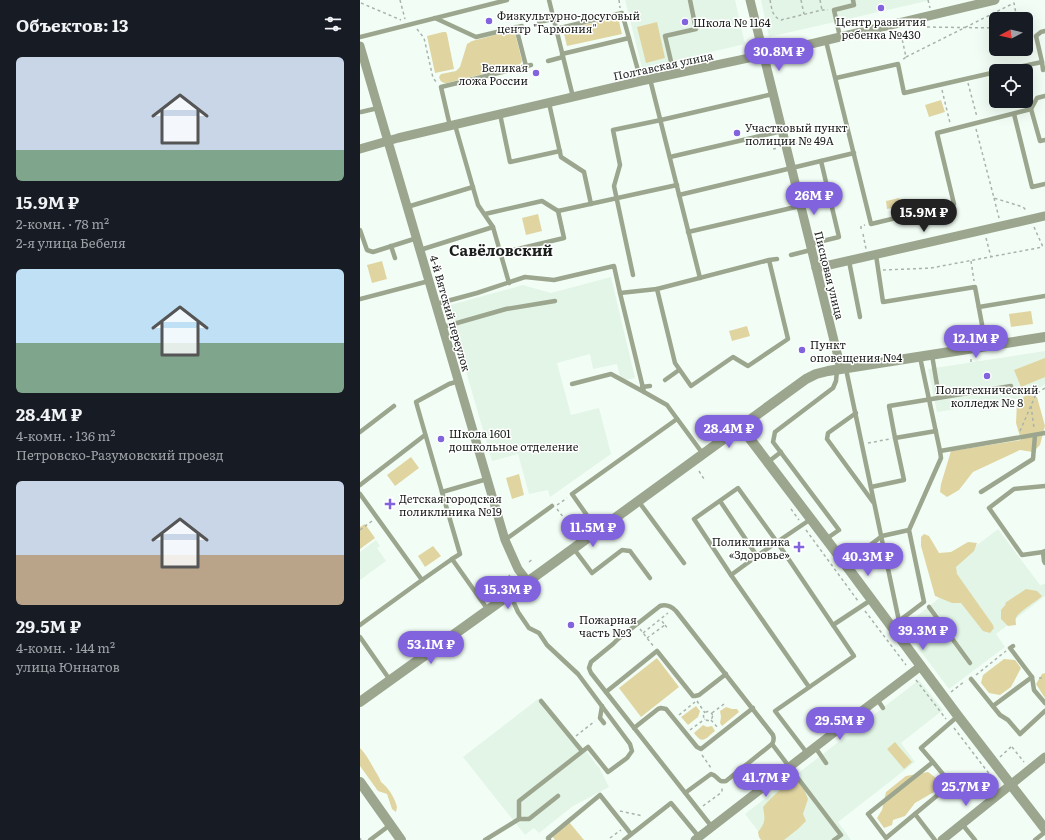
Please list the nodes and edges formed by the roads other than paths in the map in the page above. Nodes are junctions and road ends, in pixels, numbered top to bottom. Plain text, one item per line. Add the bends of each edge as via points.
1 (507, 0) edge
2 (548, 0) edge
3 (690, 0) edge
4 (750, 0) edge
5 (852, 0) edge
6 (994, 0) edge
7 (435, 18) junction
8 (553, 18) junction
9 (539, 22) dead end
10 (522, 26) dead end
11 (516, 28) junction
12 (556, 29) junction
13 (1045, 31) edge
14 (360, 37) edge
15 (840, 37) junction
16 (629, 38) junction
17 (826, 40) junction
18 (360, 46) edge
19 (562, 55) junction
20 (764, 55) junction
21 (548, 61) dead end
22 (1042, 62) junction
23 (1033, 64) edge
24 (531, 65) dead end
25 (526, 66) junction
26 (1045, 69) edge
27 (989, 73) edge
28 (674, 74) junction
29 (836, 78) junction
30 (650, 79) junction
31 (641, 81) junction
32 (773, 94) junction
33 (1045, 96) edge
34 (573, 97) junction
35 (549, 102) junction
36 (378, 108) junction
37 (1031, 109) junction
38 (361, 112) edge
39 (500, 114) junction
40 (1014, 114) junction
41 (660, 120) junction
42 (453, 125) junction
43 (782, 131) junction
44 (388, 140) junction
45 (1045, 140) edge
46 (360, 149) edge
47 (560, 152) junction
48 (854, 153) junction
49 (670, 157) junction
50 (821, 161) junction
51 (791, 168) junction
52 (1045, 184) edge
53 (676, 185) junction
54 (473, 187) junction
55 (679, 195) junction
56 (616, 198) junction
57 (591, 204) junction
58 (800, 206) junction
59 (407, 207) junction
60 (558, 211) junction
61 (485, 214) junction
62 (1045, 216) edge
63 (493, 227) junction
64 (360, 230) edge
65 (688, 232) junction
66 (417, 238) junction
67 (389, 247) junction
68 (810, 247) junction
69 (420, 250) junction
70 (501, 253) junction
71 (791, 255) dead end
72 (876, 255) junction
73 (395, 258) dead end
74 (778, 258) dead end
75 (769, 260) junction
76 (850, 261) junction
77 (816, 268) junction
78 (633, 274) dead end
79 (700, 278) junction
80 (429, 281) junction
81 (509, 283) junction
82 (657, 289) junction
83 (620, 293) junction
84 (1045, 296) edge
85 (360, 299) edge
86 (555, 301) dead end
87 (436, 304) junction
88 (979, 307) junction
89 (860, 317) dead end
90 (443, 327) junction
91 (1045, 337) edge
92 (986, 346) junction
93 (932, 355) junction
94 (920, 357) junction
95 (841, 369) junction
96 (680, 370) junction
97 (665, 380) dead end
98 (459, 381) junction
99 (572, 384) dead end
100 (650, 386) dead end
101 (1011, 386) dead end
102 (643, 390) junction
103 (939, 397) junction
104 (929, 399) junction
105 (394, 406) dead end
106 (856, 413) junction
107 (677, 419) junction
108 (741, 427) junction
109 (936, 431) junction
110 (360, 432) edge
111 (1045, 433) edge
112 (425, 435) junction
113 (1035, 435) junction
114 (895, 438) junction
115 (940, 451) junction
116 (781, 452) junction
117 (703, 454) junction
118 (768, 462) junction
119 (487, 479) junction
120 (360, 485) edge
121 (1045, 486) edge
122 (871, 487) junction
123 (442, 492) junction
124 (981, 492) dead end
125 (360, 494) edge
126 (720, 501) junction
127 (639, 502) junction
128 (874, 503) junction
129 (552, 506) dead end
130 (807, 522) junction
131 (910, 530) junction
132 (598, 531) junction
133 (882, 536) junction
134 (826, 539) junction
135 (505, 540) junction
136 (777, 542) junction
137 (574, 549) junction
138 (1044, 552) edge
139 (757, 556) junction
140 (452, 559) junction
141 (684, 563) dead end
142 (1045, 563) edge
143 (845, 564) junction
144 (731, 575) junction
145 (650, 578) dead end
146 (422, 580) junction
147 (528, 582) junction
148 (510, 590) junction
149 (871, 600) junction
150 (928, 607) dead end
151 (488, 610) junction
152 (895, 624) junction
153 (360, 625) edge
154 (833, 625) junction
155 (360, 637) edge
156 (1011, 647) road end
157 (970, 663) dead end
158 (921, 666) junction
159 (726, 674) junction
160 (1032, 677) junction
161 (971, 678) road end
162 (390, 680) junction
163 (809, 687) junction
164 (606, 692) junction
165 (877, 699) junction
166 (541, 701) dead end
167 (360, 702) edge
168 (1045, 703) edge
169 (602, 706) junction
170 (993, 706) junction
171 (753, 708) junction
172 (883, 708) dead end
173 (1045, 711) edge
174 (958, 716) junction
175 (604, 723) dead end
176 (634, 728) junction
177 (772, 744) junction
178 (811, 750) junction
179 (582, 751) junction
180 (1044, 759) edge
181 (933, 762) junction
182 (826, 763) dead end
183 (790, 767) junction
184 (360, 782) edge
185 (1011, 786) junction
186 (685, 793) junction
187 (558, 796) dead end
188 (698, 799) dead end
189 (693, 803) junction
190 (915, 814) junction
191 (519, 819) junction
192 (962, 824) junction
193 (390, 825) junction
194 (712, 827) junction
195 (1045, 829) edge
196 (1045, 832) edge
197 (631, 834) junction
198 (697, 838) edge
199 (370, 840) edge
200 (401, 840) edge
201 (485, 840) edge
202 (549, 840) edge
203 (624, 840) edge
204 (834, 840) edge
205 (935, 840) edge
206 (942, 840) edge
207 (975, 840) edge
208 (1035, 840) edge

1 - 7 lane
2 - 8 lane
3 - 28 lane via 696,29 665,36
4 - 20 street, Писцовая улица
5 - 15 lane via 854,5 834,10
6 - 15 street, Полтавская улица
7 - 11 lane via 476,37
7 - 14 lane
8 - 9 lane
8 - 12 lane
10 - 11 lane
11 - 25 lane
12 - 16 lane via 622,13
12 - 19 lane
13 - 22 lane via 1036,36
15 - 17 street, Полтавская улица
16 - 19 lane
16 - 31 lane
17 - 20 street, Полтавская улица
17 - 29 lane
18 - 36 street, 4-й Вятский переулок
19 - 21 lane
19 - 34 lane
20 - 28 street, Полтавская улица
20 - 32 street, Писцовая улица
22 - 23 lane
22 - 26 lane via 1043,70
24 - 25 lane
25 - 42 lane via 441,87
27 - 29 lane via 904,93 898,64
28 - 30 street, Полтавская улица
29 - 48 lane
30 - 31 street, Полтавская улица
30 - 41 lane
31 - 34 street, Полтавская улица
32 - 41 lane
32 - 43 street, Писцовая улица
33 - 37 lane via 1037,98
34 - 35 street, Полтавская улица
35 - 39 street, Полтавская улица
35 - 47 lane
36 - 38 lane
36 - 44 street, 4-й Вятский переулок
37 - 40 lane
37 - 45 lane via 1040,142
39 - 42 street, Полтавская улица
39 - 47 lane via 510,162
40 - 48 lane via 937,133 954,204 871,224
40 - 52 lane via 1032,187
41 - 49 lane
41 - 56 lane via 613,130 620,165 614,186
42 - 44 street, Полтавская улица
42 - 54 lane
43 - 49 lane
43 - 51 street, Писцовая улица
44 - 46 street, Полтавская улица
44 - 59 street, 4-й Вятский переулок
47 - 57 lane via 561,157 584,172
48 - 50 lane
49 - 53 lane
50 - 51 lane
50 - 68 lane via 839,237
51 - 55 lane
51 - 58 street, Писцовая улица
53 - 55 lane
53 - 56 lane
54 - 59 lane
54 - 61 lane via 478,205
55 - 65 lane
56 - 57 lane
56 - 78 lane
57 - 60 lane
58 - 65 lane
58 - 68 street, Писцовая улица
59 - 66 street, 4-й Вятский переулок
60 - 61 lane via 542,201
60 - 70 lane via 564,238
61 - 63 lane
62 - 72 street
63 - 69 lane
63 - 70 lane
64 - 67 lane via 367,250 373,252
65 - 79 lane
66 - 67 lane
66 - 69 street, 4-й Вятский переулок
67 - 73 lane
68 - 71 lane
68 - 77 street, Писцовая улица
69 - 80 street, 4-й Вятский переулок
70 - 81 lane
72 - 76 street
72 - 88 lane via 883,302 975,286
74 - 75 lane
75 - 79 lane
75 - 96 lane via 788,338 748,366 733,357 691,386
76 - 77 street
76 - 89 lane
77 - 95 street, Писцовая улица
79 - 82 lane
80 - 85 lane
80 - 87 street, 4-й Вятский переулок
81 - 83 lane via 525,278 554,280 614,266
81 - 87 lane
82 - 83 lane
82 - 96 lane via 675,363
83 - 102 lane
84 - 88 lane
86 - 90 lane via 506,309
87 - 90 street, 4-й Вятский переулок
88 - 92 lane
90 - 98 street, 4-й Вятский переулок
91 - 92 street
92 - 93 street
93 - 94 street
93 - 103 lane
94 - 95 street
94 - 104 lane
95 - 106 lane
95 - 108 street via 816,374 806,379
95 - 116 lane via 833,388 774,432 773,442
96 - 97 lane
98 - 112 lane via 416,402
98 - 119 street, 4-й Вятский переулок
99 - 102 lane via 611,374
100 - 102 lane
101 - 103 lane
102 - 107 lane via 667,405
103 - 104 lane
104 - 109 lane
104 - 114 lane via 889,406
105 - 110 lane
106 - 122 lane
106 - 128 lane via 828,433 827,439
107 - 117 lane
107 - 132 lane via 572,494
108 - 117 street
108 - 118 street
109 - 114 lane
109 - 115 lane
111 - 113 lane
112 - 120 lane
112 - 123 lane
113 - 115 lane
113 - 124 lane via 1032,459
114 - 122 lane via 904,480
115 - 131 lane via 941,458
116 - 118 lane
116 - 134 lane via 839,530
117 - 127 street
118 - 130 street
119 - 123 lane
119 - 135 street, 4-й Вятский переулок
121 - 138 lane via 1014,489 989,508 1022,556
122 - 128 lane
123 - 140 lane via 460,554
125 - 146 lane
126 - 136 lane via 738,488
126 - 139 lane
126 - 144 lane via 694,519
127 - 132 street
127 - 141 lane
128 - 133 lane
129 - 135 lane
130 - 134 street
130 - 136 lane
131 - 133 lane
131 - 152 lane via 924,602
132 - 137 street
133 - 143 lane
133 - 152 lane
134 - 143 street
135 - 147 street, 4-й Вятский переулок via 518,569
136 - 139 lane
136 - 154 lane
137 - 145 lane via 592,573 622,550 630,552
137 - 147 street
138 - 142 lane
139 - 144 lane
140 - 146 lane
140 - 151 lane
143 - 149 street
144 - 163 lane
146 - 153 lane
147 - 148 street
148 - 151 street
148 - 169 lane via 528,628 539,633 547,645 578,674
149 - 152 street
149 - 154 lane
150 - 157 lane
151 - 162 street
152 - 158 street
154 - 163 lane via 854,656
155 - 162 lane
156 - 160 lane
158 - 165 street
158 - 174 street
159 - 164 lane via 696,699 657,651
159 - 164 lane via 674,609 666,605 661,606 618,639 590,664 589,670
159 - 171 lane
160 - 168 lane via 1034,690
160 - 170 lane
161 - 170 lane
162 - 167 street
163 - 178 lane via 775,711
164 - 176 lane
165 - 172 lane
165 - 178 street
166 - 179 lane
169 - 175 lane via 600,718
169 - 179 lane via 630,744 632,751 608,772 588,747
170 - 173 lane via 1020,734
171 - 176 lane via 700,749 666,709 661,708
171 - 177 lane via 773,734
174 - 181 lane via 921,748
174 - 185 street
176 - 186 lane
177 - 183 lane
177 - 186 lane via 726,780 721,781 712,774 708,775
178 - 182 lane
178 - 183 street
179 - 191 lane via 519,801
180 - 185 street
181 - 190 lane via 951,784
181 - 190 lane via 868,814 886,838
183 - 194 street
183 - 204 lane via 841,835
184 - 193 street
185 - 192 street
185 - 195 street
186 - 189 lane
187 - 191 lane via 529,819
188 - 189 lane
189 - 194 lane
190 - 205 lane
191 - 201 lane
192 - 206 street
192 - 207 lane
193 - 199 lane
193 - 200 street
194 - 198 street
196 - 208 lane
197 - 198 lane via 671,803
197 - 202 lane via 600,796 548,838
197 - 203 lane

